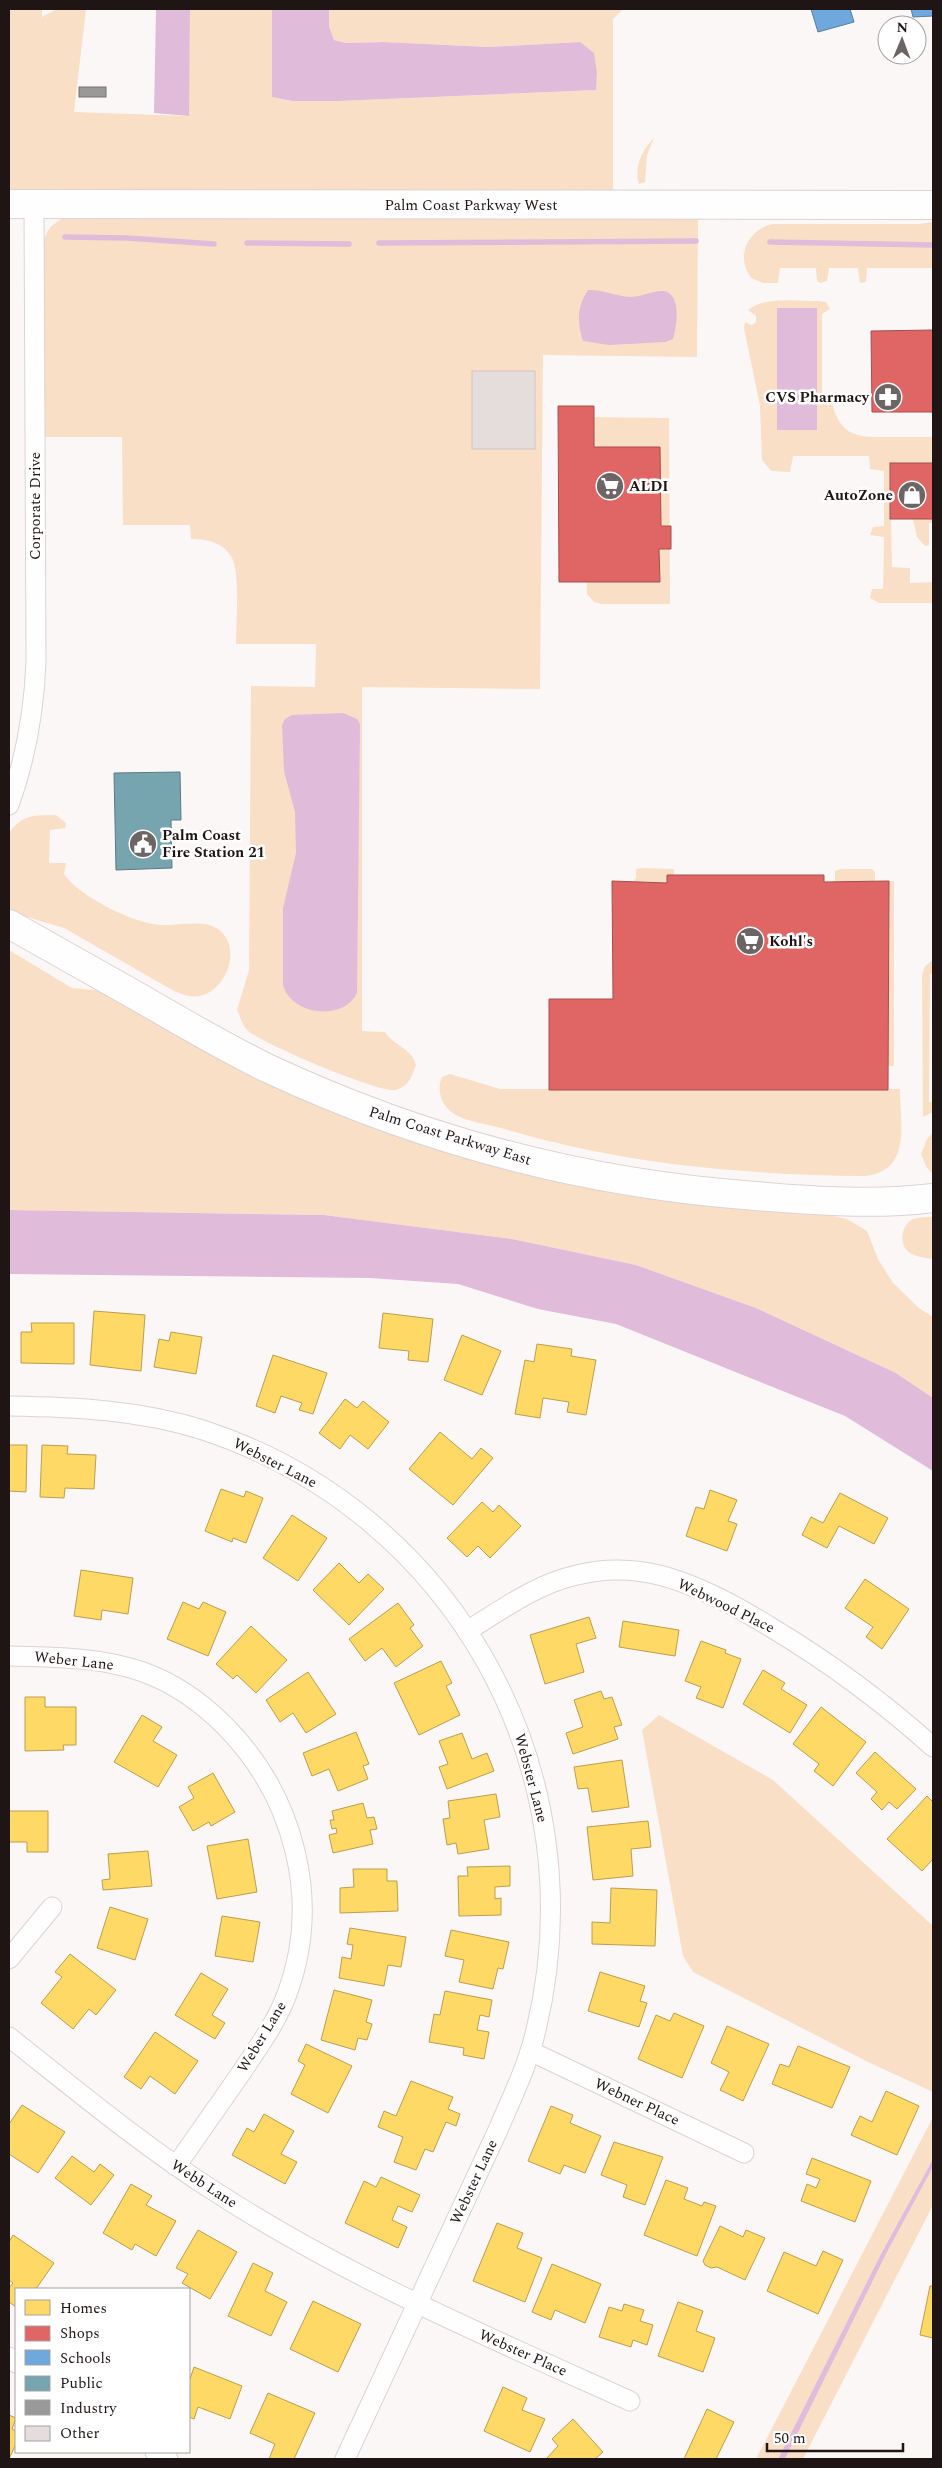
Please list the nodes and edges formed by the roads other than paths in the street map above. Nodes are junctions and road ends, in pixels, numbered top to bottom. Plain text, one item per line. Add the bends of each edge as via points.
1 (21, 204) edge
2 (933, 205) edge
3 (9, 805) edge
4 (9, 924) edge
5 (933, 1198) edge
6 (9, 1406) edge
7 (467, 1631) junction
8 (9, 1656) edge
9 (933, 1746) edge
10 (52, 1907) dead end
11 (9, 1959) edge
12 (9, 2036) edge
13 (530, 2052) junction
14 (744, 2153) dead end
15 (176, 2166) junction
16 (417, 2305) junction
17 (630, 2401) dead end
18 (345, 2459) edge

1 - 2 main road, Palm Coast Parkway West
1 - 3 street, Corporate Drive via 36,662 29,738
4 - 5 main road, Palm Coast Parkway East via 266,1067 357,1106 468,1144 578,1172 700,1192 821,1200
6 - 7 street, Webster Lane via 93,1409 155,1418 228,1439 274,1460 345,1502 379,1529 421,1570
7 - 9 street, Webwood Place via 526,1594 578,1574 613,1570 662,1576 697,1588 785,1636 868,1692
7 - 13 street, Webster Lane via 515,1720 534,1775 545,1827 551,1897 549,1948
8 - 15 street, Weber Lane via 57,1656 104,1662 145,1673 183,1692 213,1715 246,1748 268,1781 292,1835 300,1877 302,1918 297,1957 287,1995 262,2041
10 - 11 street
12 - 15 street, Webb Lane
13 - 14 street, Webner Place
13 - 16 street, Webster Lane
15 - 16 street, Webb Lane via 294,2240
16 - 17 street, Webster Place
16 - 18 street, Webster Lane

